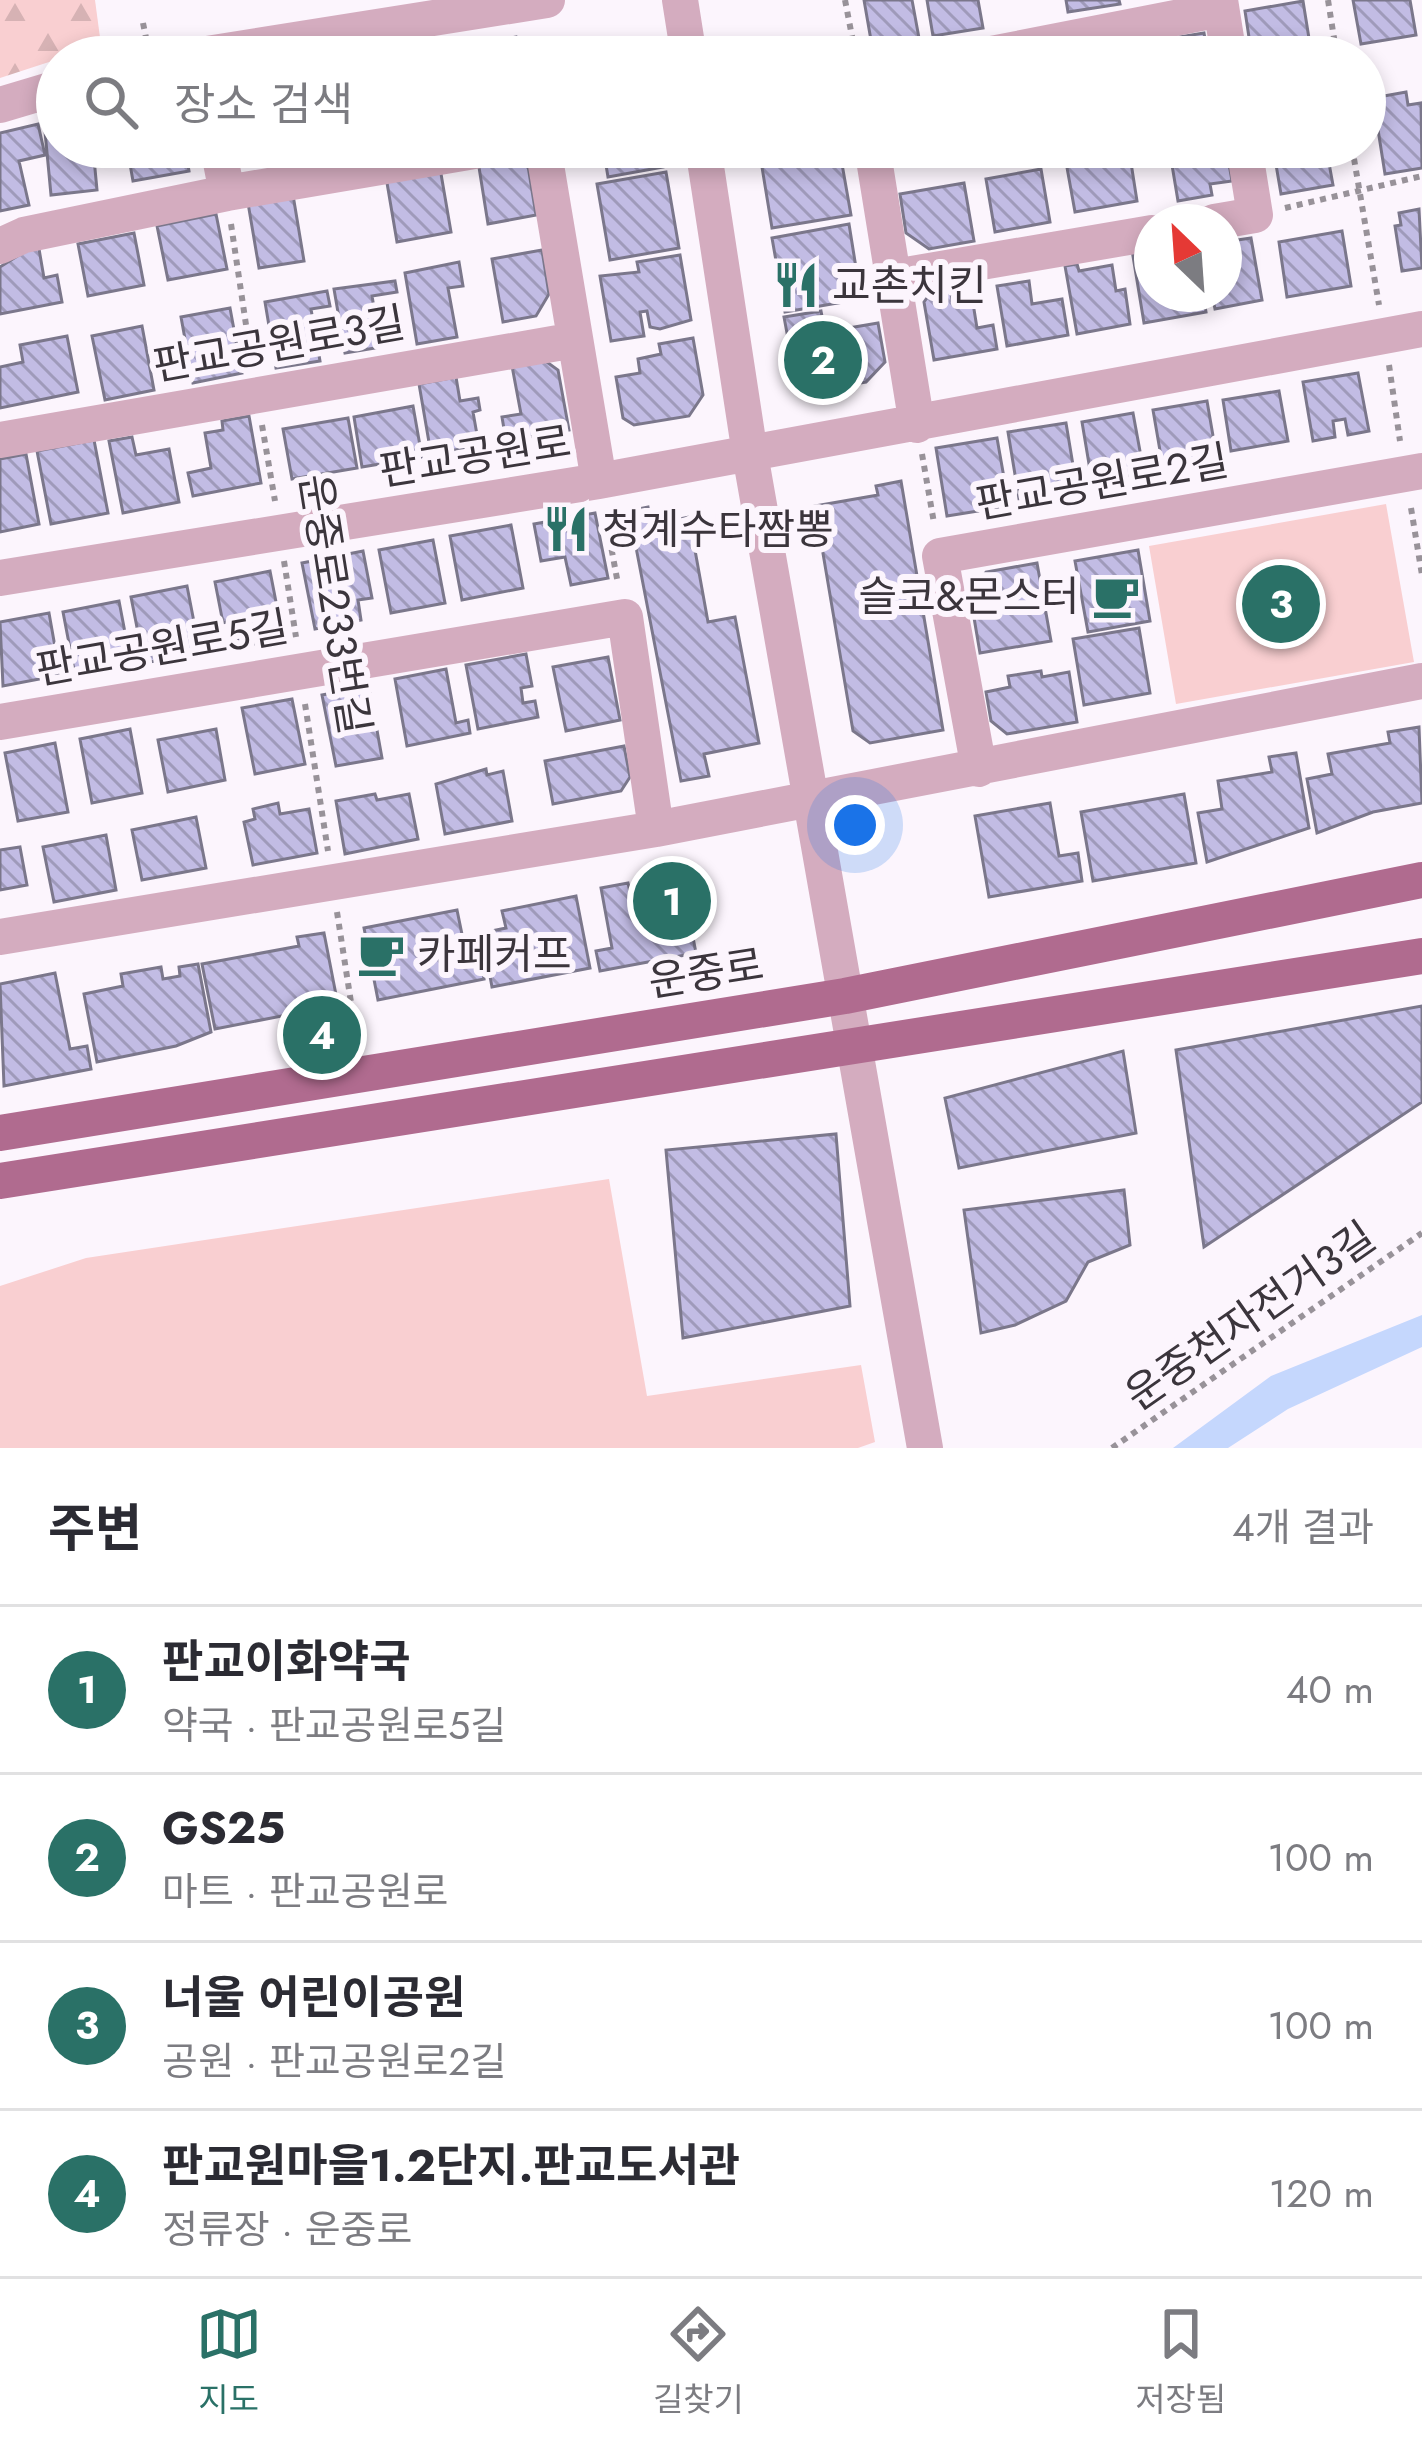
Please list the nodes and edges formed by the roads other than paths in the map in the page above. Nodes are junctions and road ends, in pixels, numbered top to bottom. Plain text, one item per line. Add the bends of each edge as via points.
1 (547, 0) edge
2 (680, 0) edge
3 (1221, 4) edge
4 (322, 36) edge
5 (686, 36) edge
6 (1073, 36) edge
7 (1226, 36) edge
8 (36, 94) edge
9 (0, 105) edge
10 (222, 168) edge
11 (374, 168) edge
12 (546, 168) edge
13 (706, 168) edge
14 (876, 168) edge
15 (1247, 168) edge
16 (227, 193) junction
17 (1242, 217) edge
18 (1134, 236) edge
19 (0, 246) edge
20 (894, 278) junction
21 (1422, 328) edge
22 (574, 340) junction
23 (917, 424) junction
24 (0, 440) edge
25 (750, 454) junction
26 (1422, 471) edge
27 (599, 482) junction
28 (0, 578) edge
29 (1422, 682) edge
30 (0, 722) edge
31 (979, 769) junction
32 (811, 800) junction
33 (656, 829) junction
34 (1422, 880) edge
35 (0, 937) edge
36 (1422, 956) edge
37 (845, 996) junction
38 (854, 1045) junction
39 (0, 1133) edge
40 (0, 1181) edge
41 (923, 1436) edge

1 - 4 street
2 - 5 street
3 - 6 street
3 - 7 street
8 - 9 street
10 - 16 street
11 - 16 street
12 - 22 street
13 - 25 street
14 - 20 street
15 - 17 street via 1255,215
16 - 19 street
18 - 20 street
20 - 23 street
21 - 23 street, 판교공원로
22 - 24 street, 판교공원로3길
22 - 27 street
23 - 25 street, 판교공원로
25 - 27 street, 판교공원로
25 - 32 street
26 - 31 street, 판교공원로2길 via 940,556
27 - 28 street, 판교공원로
29 - 31 street
30 - 33 street, 판교공원로5길 via 625,617
31 - 32 street
32 - 33 street
32 - 37 street
33 - 35 street
34 - 37 main road, 운중로
36 - 38 main road
37 - 38 street
37 - 39 main road, 운중로
38 - 40 main road
38 - 41 street

